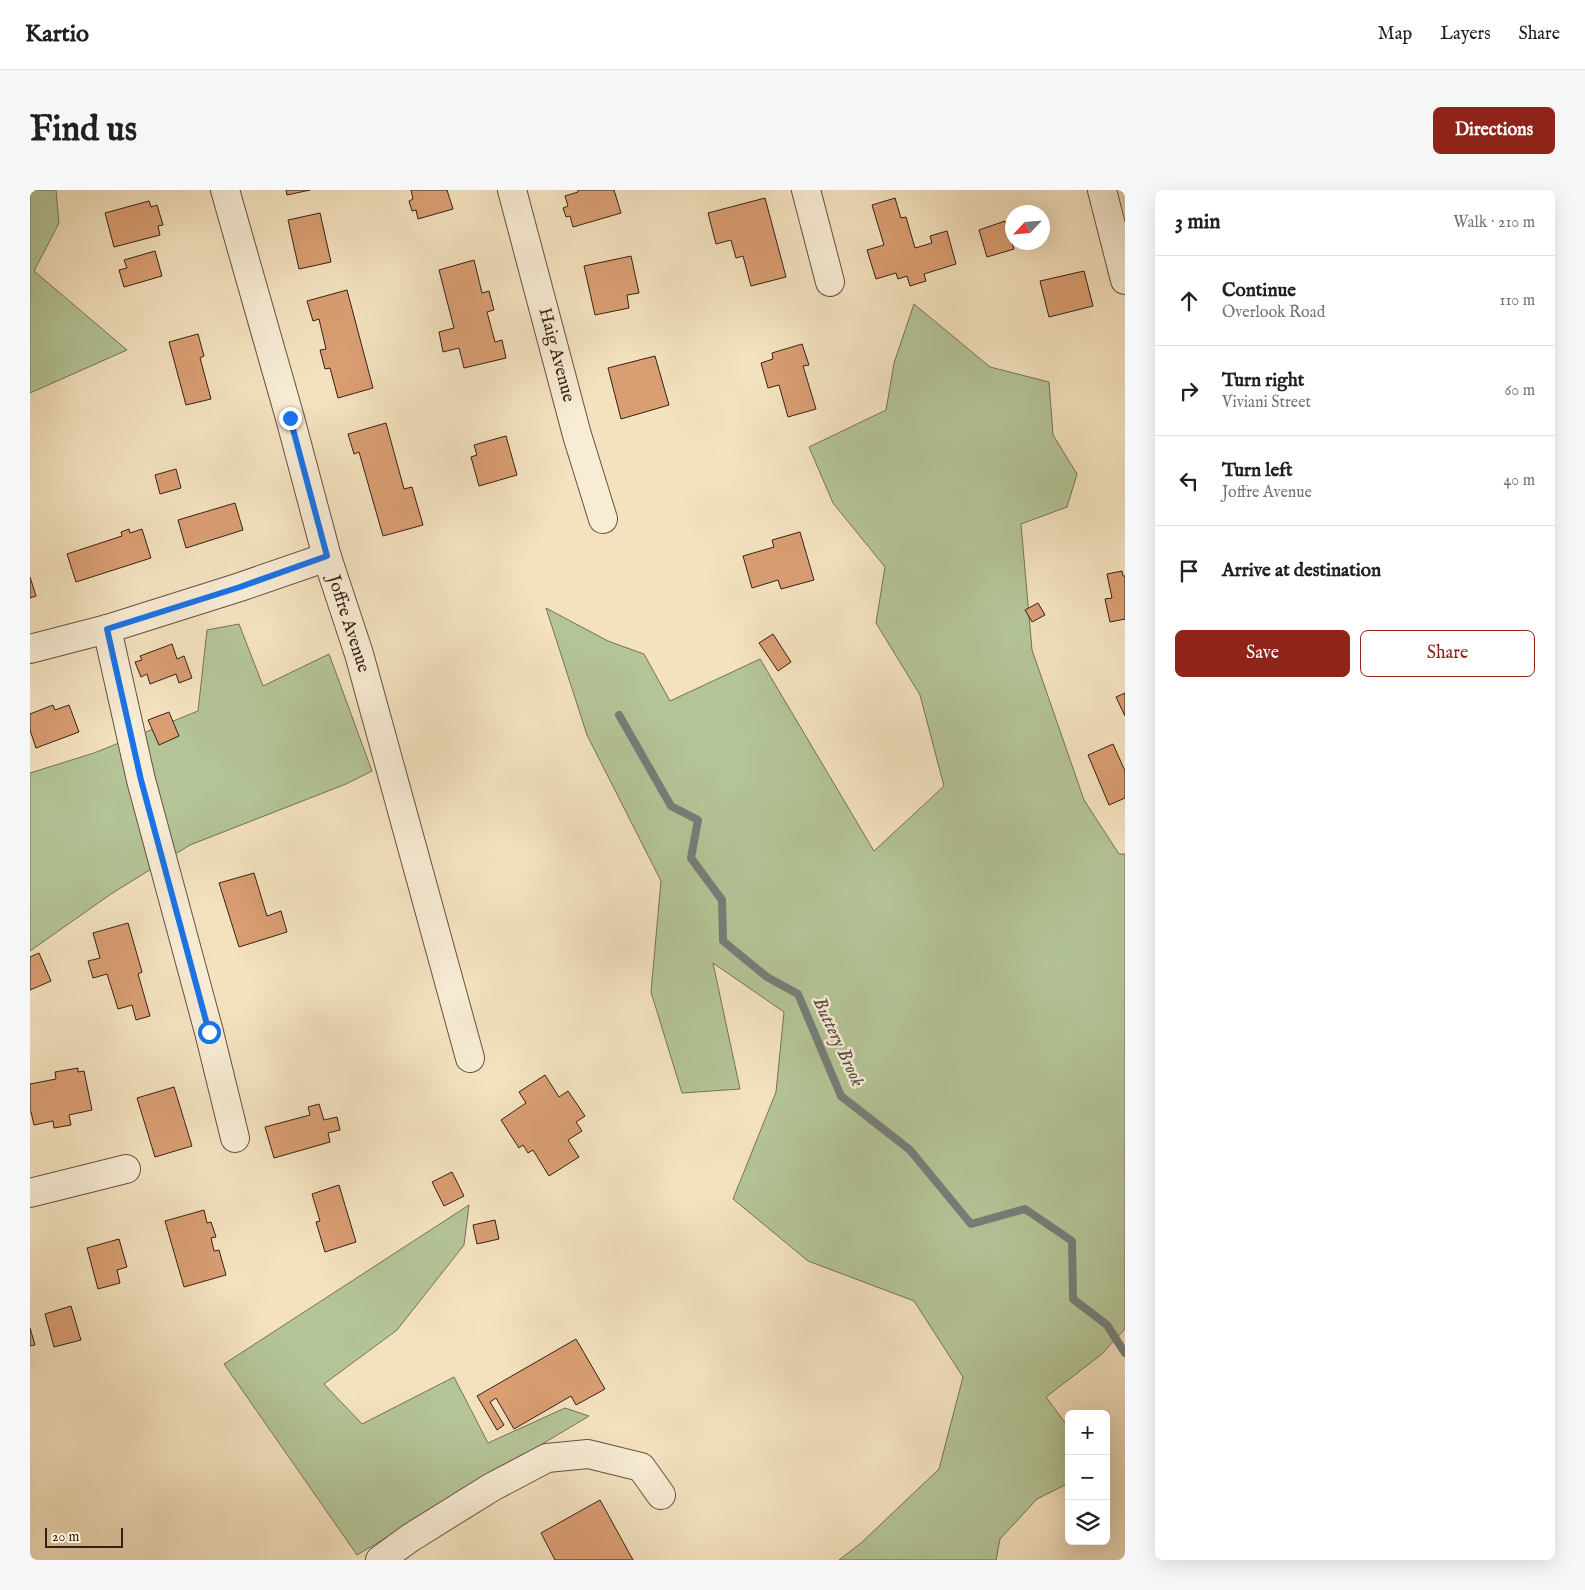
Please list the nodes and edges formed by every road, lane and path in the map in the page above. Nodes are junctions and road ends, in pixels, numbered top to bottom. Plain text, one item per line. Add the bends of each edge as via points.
1 (225, 190) edge
2 (512, 190) edge
3 (806, 190) edge
4 (1102, 190) edge
5 (1125, 280) edge
6 (830, 282) dead end
7 (603, 519) dead end
8 (327, 556) junction
9 (107, 629) junction
10 (30, 649) edge
11 (470, 1058) dead end
12 (235, 1138) dead end
13 (126, 1169) dead end
14 (30, 1193) edge
15 (661, 1495) dead end
16 (380, 1560) edge

1 - 8 street, Joffre Avenue
2 - 7 street, Haig Avenue via 577,435
3 - 6 street
4 - 5 street
8 - 9 street
8 - 11 street, Joffre Avenue via 359,654
9 - 10 street
9 - 12 street via 141,780
13 - 14 street
15 - 16 street via 641,1467 588,1454 547,1458 492,1487

